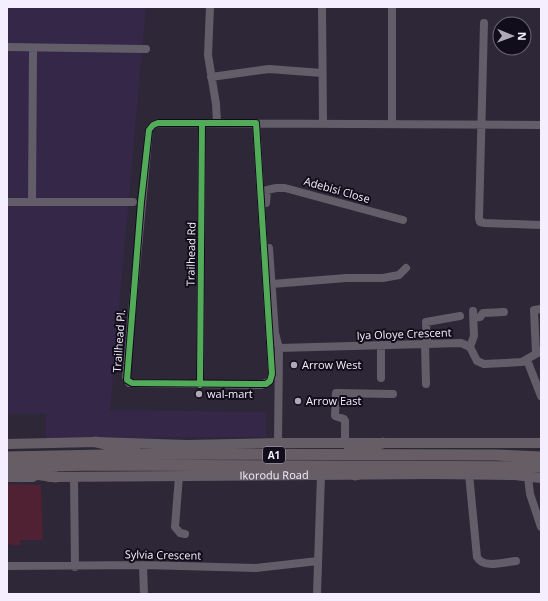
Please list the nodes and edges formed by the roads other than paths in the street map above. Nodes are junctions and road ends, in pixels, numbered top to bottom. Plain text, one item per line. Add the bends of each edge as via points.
1 (210, 7) edge
2 (322, 7) edge
3 (392, 7) edge
4 (484, 22) dead end
5 (7, 47) edge
6 (33, 48) junction
7 (146, 49) dead end
8 (322, 73) junction
9 (211, 77) junction
10 (202, 123) junction
11 (217, 123) junction
12 (323, 123) junction
13 (392, 123) junction
14 (256, 124) junction
15 (480, 125) junction
16 (541, 125) edge
17 (7, 202) edge
18 (32, 202) junction
19 (133, 202) dead end
20 (403, 220) dead end
21 (541, 225) edge
22 (406, 268) dead end
23 (272, 284) junction
24 (541, 309) edge
25 (504, 312) dead end
26 (460, 316) dead end
27 (426, 344) junction
28 (381, 345) junction
29 (470, 347) junction
30 (279, 348) junction
31 (538, 352) edge
32 (527, 360) junction
33 (381, 378) dead end
34 (426, 384) dead end
35 (200, 385) junction
36 (393, 394) dead end
37 (541, 396) edge
38 (96, 442) junction
39 (278, 443) junction
40 (345, 443) junction
41 (383, 443) junction
42 (541, 443) edge
43 (7, 444) edge
44 (153, 454) junction
45 (332, 455) junction
46 (7, 457) edge
47 (541, 457) edge
48 (391, 465) junction
49 (541, 467) edge
50 (7, 468) edge
51 (469, 474) junction
52 (321, 475) junction
53 (355, 475) junction
54 (178, 476) junction
55 (7, 477) edge
56 (56, 477) junction
57 (528, 477) junction
58 (74, 478) junction
59 (541, 478) edge
60 (541, 527) edge
61 (185, 534) dead end
62 (318, 560) junction
63 (516, 561) dead end
64 (143, 565) junction
65 (7, 566) edge
66 (75, 567) junction
67 (144, 594) edge
68 (318, 594) edge

1 - 9 street via 208,55
2 - 8 street
3 - 13 street
4 - 15 street
5 - 6 street
6 - 7 street
6 - 18 street
8 - 9 street via 269,69
8 - 12 street
9 - 11 street
10 - 11 street, Trailhead Pl.
10 - 35 street, Trailhead Rd
10 - 35 street, Trailhead Pl. via 158,123 149,130 126,377 129,383
11 - 14 street, Trailhead Pl.
12 - 13 street
12 - 14 street
13 - 15 street
14 - 35 street, Trailhead Pl. via 272,374 270,381 261,385
15 - 16 street
15 - 21 street via 480,222
17 - 18 street
18 - 19 street
20 - 23 street, Adebisi Close via 297,190 267,190 265,193
22 - 23 street via 398,275 383,278 340,278
23 - 30 street via 275,334
24 - 31 street via 534,310
25 - 29 street via 483,313 480,317 474,314 474,336
26 - 27 street via 426,322
27 - 28 street, Iya Oloye Crescent
27 - 29 street, Iya Oloye Crescent via 462,343
27 - 34 street
28 - 30 street, Iya Oloye Crescent
28 - 33 street
29 - 32 street via 480,363
30 - 39 street
31 - 32 street
32 - 37 street
36 - 40 street via 335,394 335,416 345,421
38 - 39 main road via 188,445
38 - 43 main road
38 - 44 highway
39 - 40 main road
40 - 41 main road
41 - 42 main road
41 - 45 highway
44 - 45 highway, Ikorodu Road / A1
44 - 46 highway, Ikorodu Road / A1
45 - 47 highway, Ikorodu Road / A1
48 - 49 highway, Ikorodu Road / A1
48 - 50 highway, Ikorodu Road / A1 via 93,465
48 - 53 highway
50 - 56 highway
51 - 53 main road, Ikorodu Road
51 - 57 main road, Ikorodu Road
51 - 63 street via 479,561 485,564
52 - 53 main road, Ikorodu Road
52 - 54 main road, Ikorodu Road
52 - 62 street
54 - 58 main road, Ikorodu Road
54 - 61 street via 175,527 180,533
55 - 56 main road, Ikorodu Road
56 - 58 main road, Ikorodu Road
57 - 59 main road, Ikorodu Road
57 - 60 street via 530,494
58 - 66 street
62 - 64 street, Sylvia Crescent via 256,568
62 - 68 street
64 - 66 street, Sylvia Crescent
64 - 67 street
65 - 66 street, Sylvia Crescent

